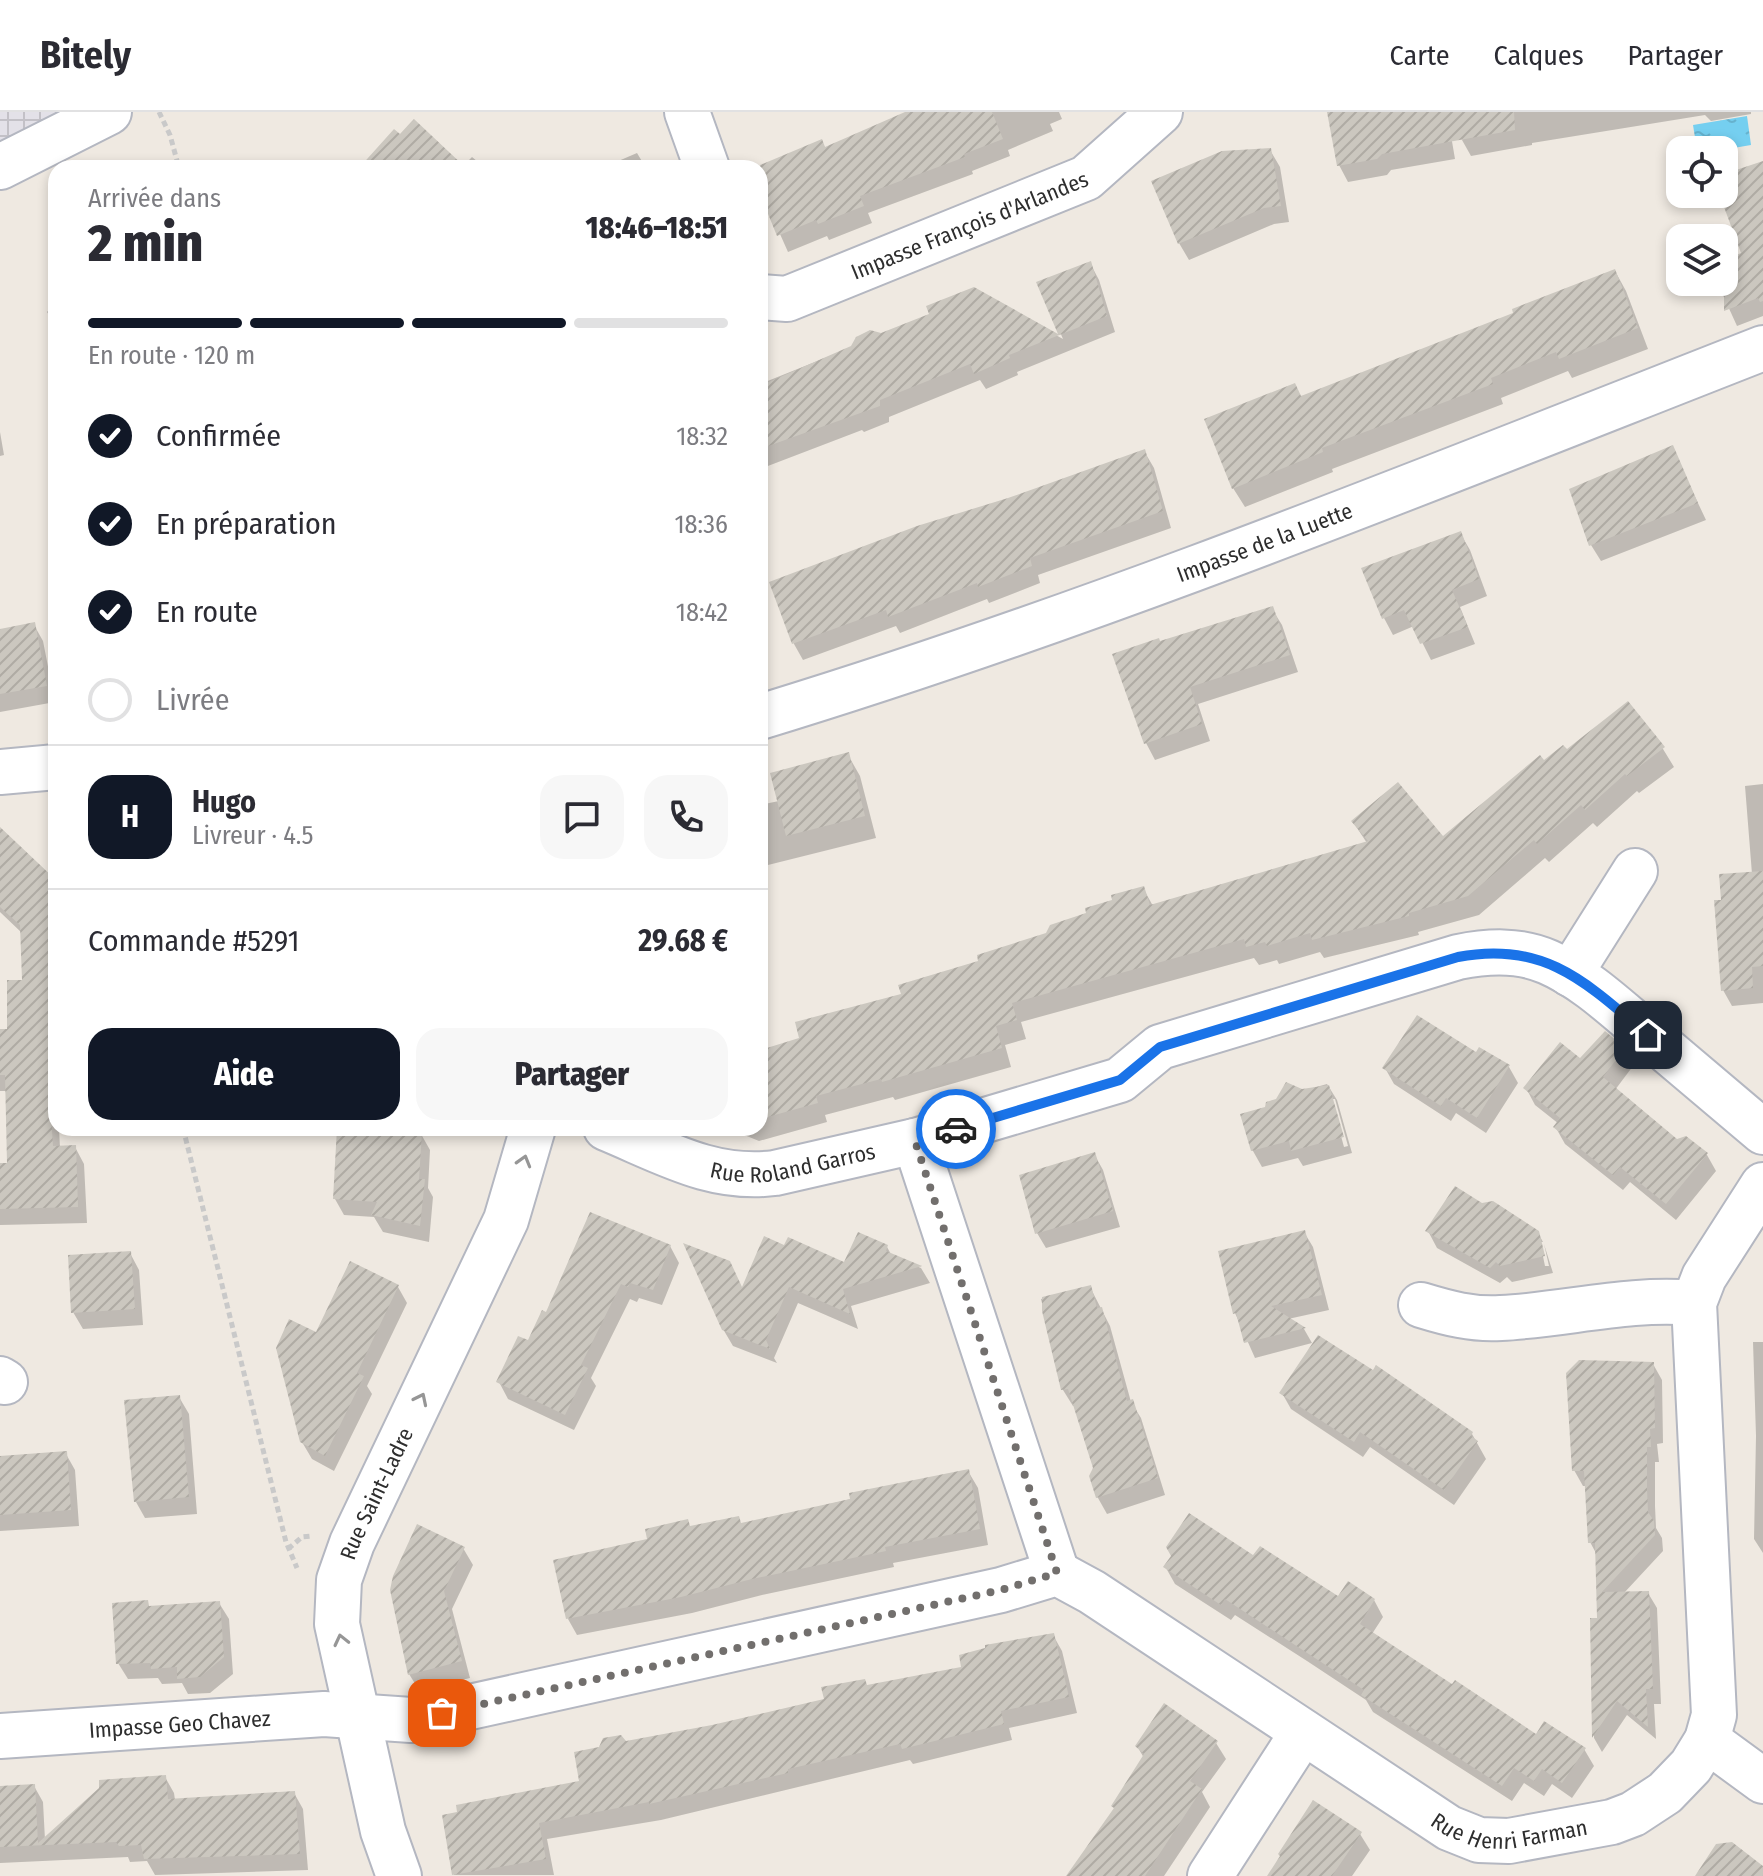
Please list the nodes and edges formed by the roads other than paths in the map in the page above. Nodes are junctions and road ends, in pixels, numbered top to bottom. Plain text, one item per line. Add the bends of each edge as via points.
1 (109, 112) edge
2 (687, 112) edge
3 (1160, 112) edge
4 (704, 160) edge
5 (0, 167) edge
6 (768, 298) edge
7 (1763, 348) edge
8 (768, 714) edge
9 (48, 768) edge
10 (0, 772) edge
11 (1635, 871) dead end
12 (1570, 974) junction
13 (1763, 1132) edge
14 (531, 1136) edge
15 (626, 1136) edge
16 (915, 1141) junction
17 (1763, 1185) edge
18 (1694, 1303) junction
19 (1421, 1305) dead end
20 (1057, 1573) junction
21 (359, 1716) junction
22 (1303, 1732) junction
23 (0, 1736) edge
24 (1707, 1740) junction
25 (1763, 1781) edge
26 (399, 1876) edge
27 (1210, 1876) edge

1 - 5 street
2 - 4 street
3 - 6 street, Impasse François d'Arlandes via 1086,178 787,299
7 - 8 street, Impasse de la Luette via 1146,586
9 - 10 street
11 - 12 street
12 - 13 street, Rue Roland Garros
12 - 16 street, Rue Roland Garros via 1516,953 1486,951 1458,957 1160,1047 1120,1080
21 -> 14 street, Rue Saint-Ladre via 337,1624 339,1580 506,1220
15 - 16 street, Rue Roland Garros via 733,1175 775,1173
16 - 20 street
17 - 18 street, Rue Henri Farman via 1704,1277
18 - 19 street via 1664,1300 1498,1319
18 - 24 street, Rue Henri Farman via 1714,1715
20 - 21 street via 1001,1590 411,1720
20 - 22 street, Rue Henri Farman
21 - 23 street, Impasse Geo Chavez
21 - 26 street, Rue Saint-Ladre via 383,1831
22 - 24 street, Rue Henri Farman via 1449,1828 1479,1840 1509,1841 1633,1814 1679,1780
22 - 27 street
24 - 25 street

